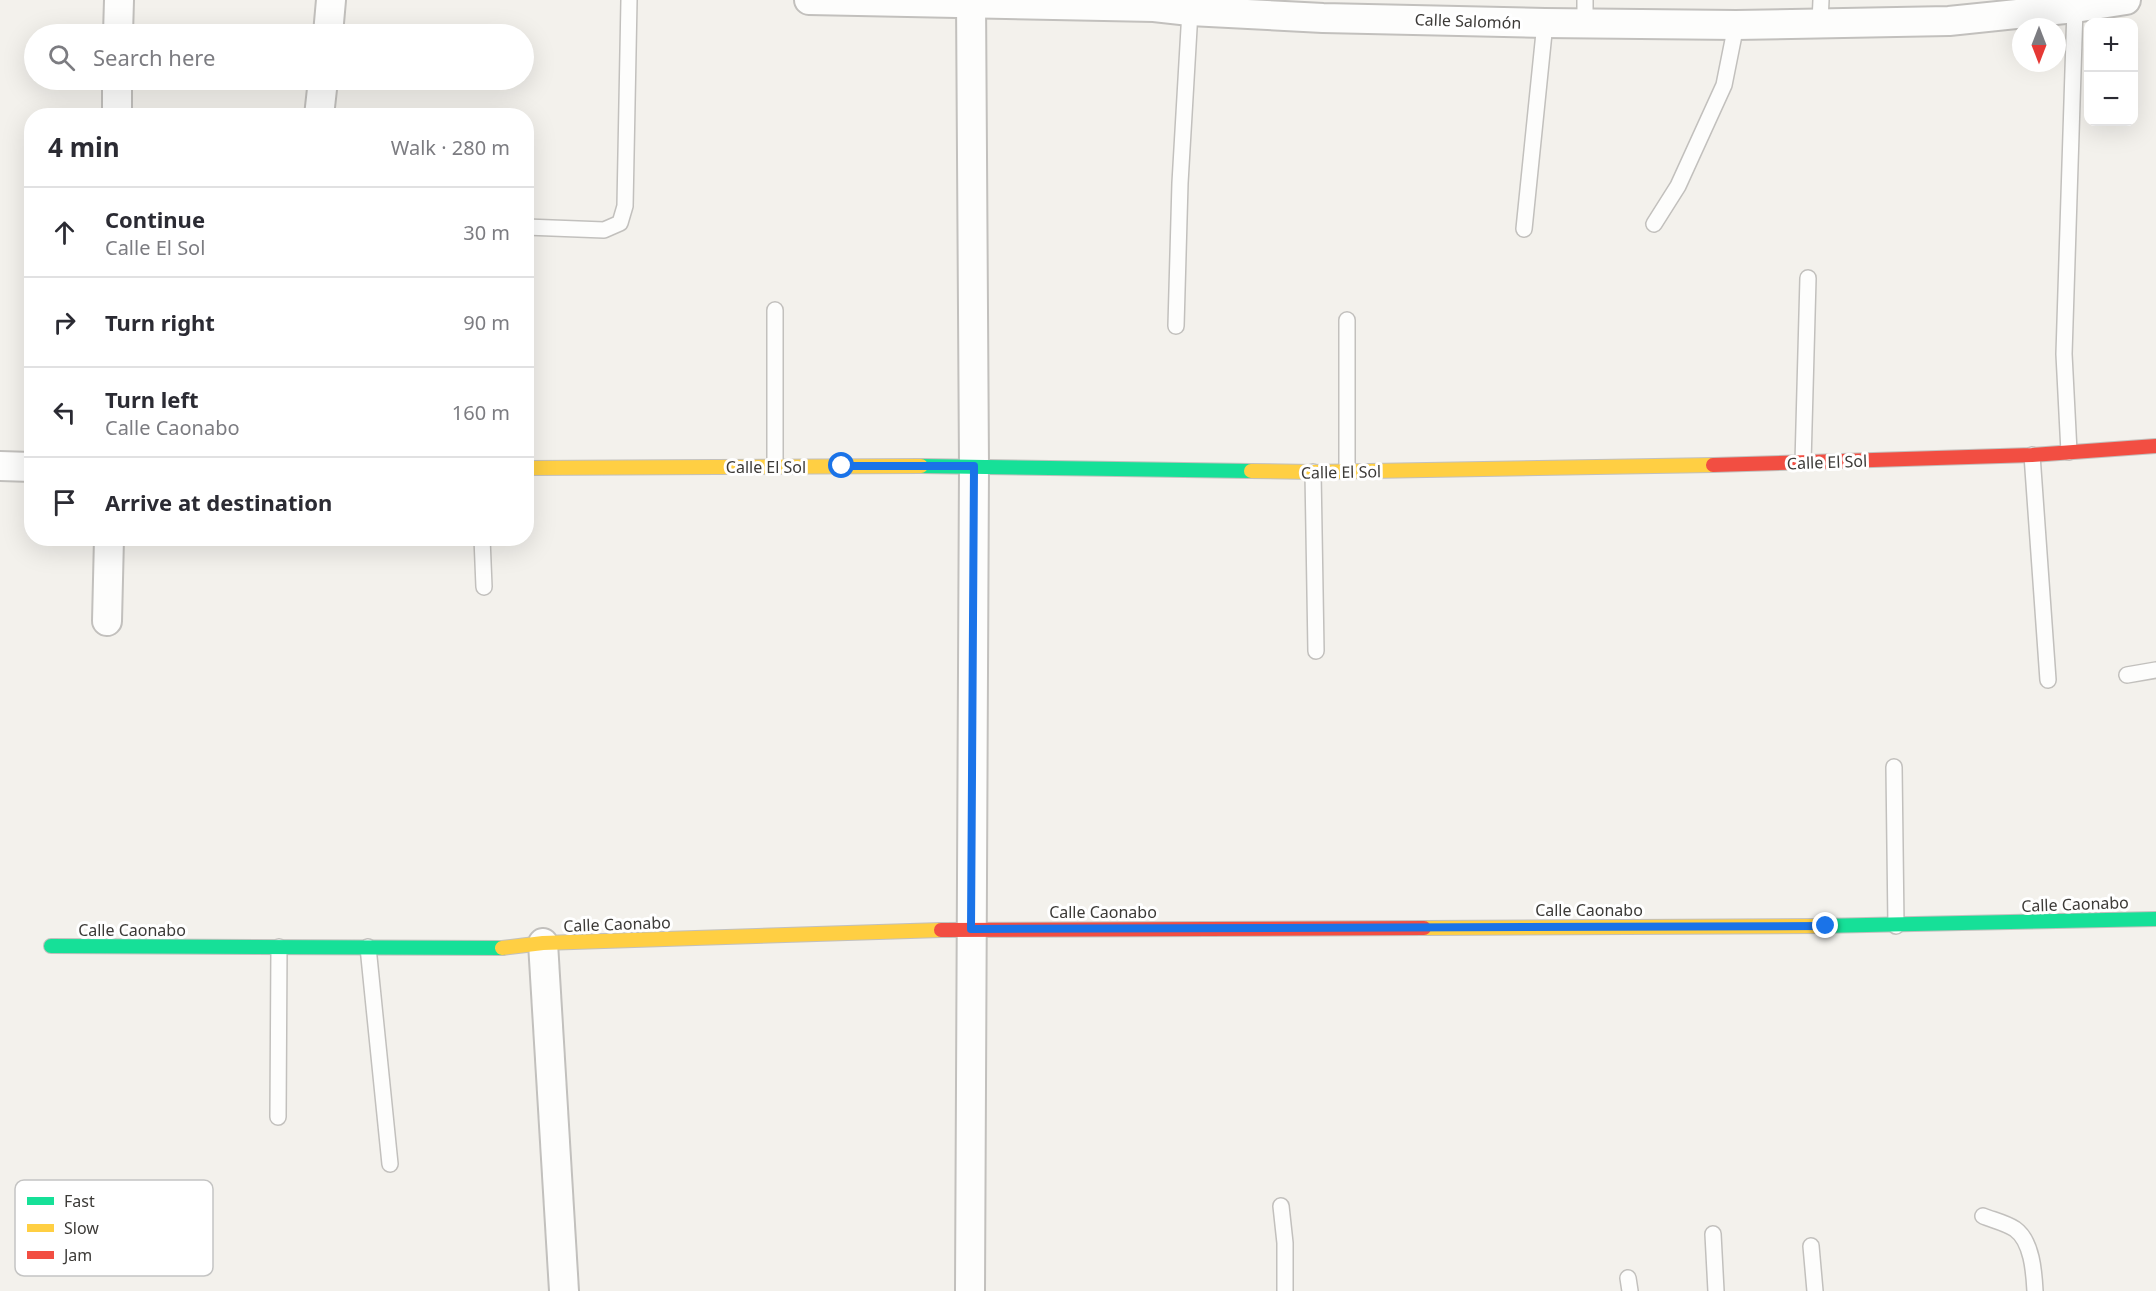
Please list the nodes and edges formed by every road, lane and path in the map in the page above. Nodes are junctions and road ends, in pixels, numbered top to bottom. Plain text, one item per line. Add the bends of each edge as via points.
1 (119, 0) edge
2 (331, 0) edge
3 (629, 0) edge
4 (809, 0) edge
5 (2126, 0) edge
6 (971, 1) edge
7 (1999, 8) edge
8 (2074, 8) junction
9 (1323, 9) edge
10 (1190, 11) junction
11 (1821, 11) edge
12 (1585, 12) edge
13 (118, 24) edge
14 (329, 24) edge
15 (1545, 24) junction
16 (1736, 25) junction
17 (117, 90) edge
18 (322, 90) edge
19 (117, 108) edge
20 (320, 108) edge
21 (1654, 224) dead end
22 (534, 227) edge
23 (1524, 229) dead end
24 (1808, 278) dead end
25 (775, 309) dead end
26 (1347, 320) dead end
27 (1176, 326) dead end
28 (2156, 446) edge
29 (2069, 452) junction
30 (2032, 454) junction
31 (1803, 463) junction
32 (0, 466) edge
33 (974, 466) junction
34 (24, 467) edge
35 (775, 467) junction
36 (534, 468) edge
37 (1313, 472) junction
38 (1347, 472) junction
39 (109, 546) edge
40 (482, 546) edge
41 (484, 587) dead end
42 (107, 621) dead end
43 (1316, 651) dead end
44 (2156, 670) edge
45 (2127, 675) dead end
46 (2048, 680) dead end
47 (1894, 767) dead end
48 (2156, 919) edge
49 (1896, 926) junction
50 (971, 929) junction
51 (543, 943) junction
52 (51, 946) dead end
53 (279, 947) junction
54 (368, 947) junction
55 (278, 1117) dead end
56 (390, 1164) dead end
57 (1281, 1206) dead end
58 (1983, 1216) dead end
59 (1713, 1234) dead end
60 (1812, 1246) dead end
61 (564, 1291) edge
62 (970, 1291) edge
63 (1285, 1291) edge
64 (1716, 1291) edge
65 (1815, 1291) edge
66 (2035, 1291) edge

1 - 13 street
2 - 14 street
3 - 22 lane via 625,206 620,223 604,230
4 - 6 street, Calle Salomón
5 - 8 street, Calle Salomón
6 - 10 street, Calle Salomón
6 - 33 street
7 - 8 street, Calle Salomón
7 - 11 street, Calle Salomón via 1949,21
8 - 29 lane via 2064,354
9 - 10 street, Calle Salomón
9 - 15 street, Calle Salomón
10 - 27 lane
11 - 16 street, Calle Salomón
12 - 15 street, Calle Salomón
12 - 16 street, Calle Salomón
15 - 23 lane
16 - 21 lane via 1724,85 1678,186
17 - 19 street
18 - 20 street
24 - 31 lane
25 - 35 lane
26 - 38 lane
28 - 29 street, Calle El Sol
29 - 30 street, Calle El Sol
30 - 31 street, Calle El Sol
30 - 46 lane
31 - 38 street, Calle El Sol
32 - 34 street
33 - 35 street, Calle El Sol
33 - 37 street, Calle El Sol
33 - 50 street
35 - 36 street, Calle El Sol
37 - 38 street, Calle El Sol
37 - 43 lane
39 - 42 street
40 - 41 lane
44 - 45 lane
47 - 49 lane
48 - 49 street, Calle Caonabo
49 - 50 street, Calle Caonabo
50 - 51 street, Calle Caonabo
50 - 62 street
51 - 54 street, Calle Caonabo via 510,948
51 - 61 street
52 - 53 street, Calle Caonabo
53 - 54 street, Calle Caonabo
53 - 55 lane
54 - 56 lane
57 - 63 lane
58 - 66 lane via 2014,1228 2021,1236 2034,1264
59 - 64 lane
60 - 65 lane

